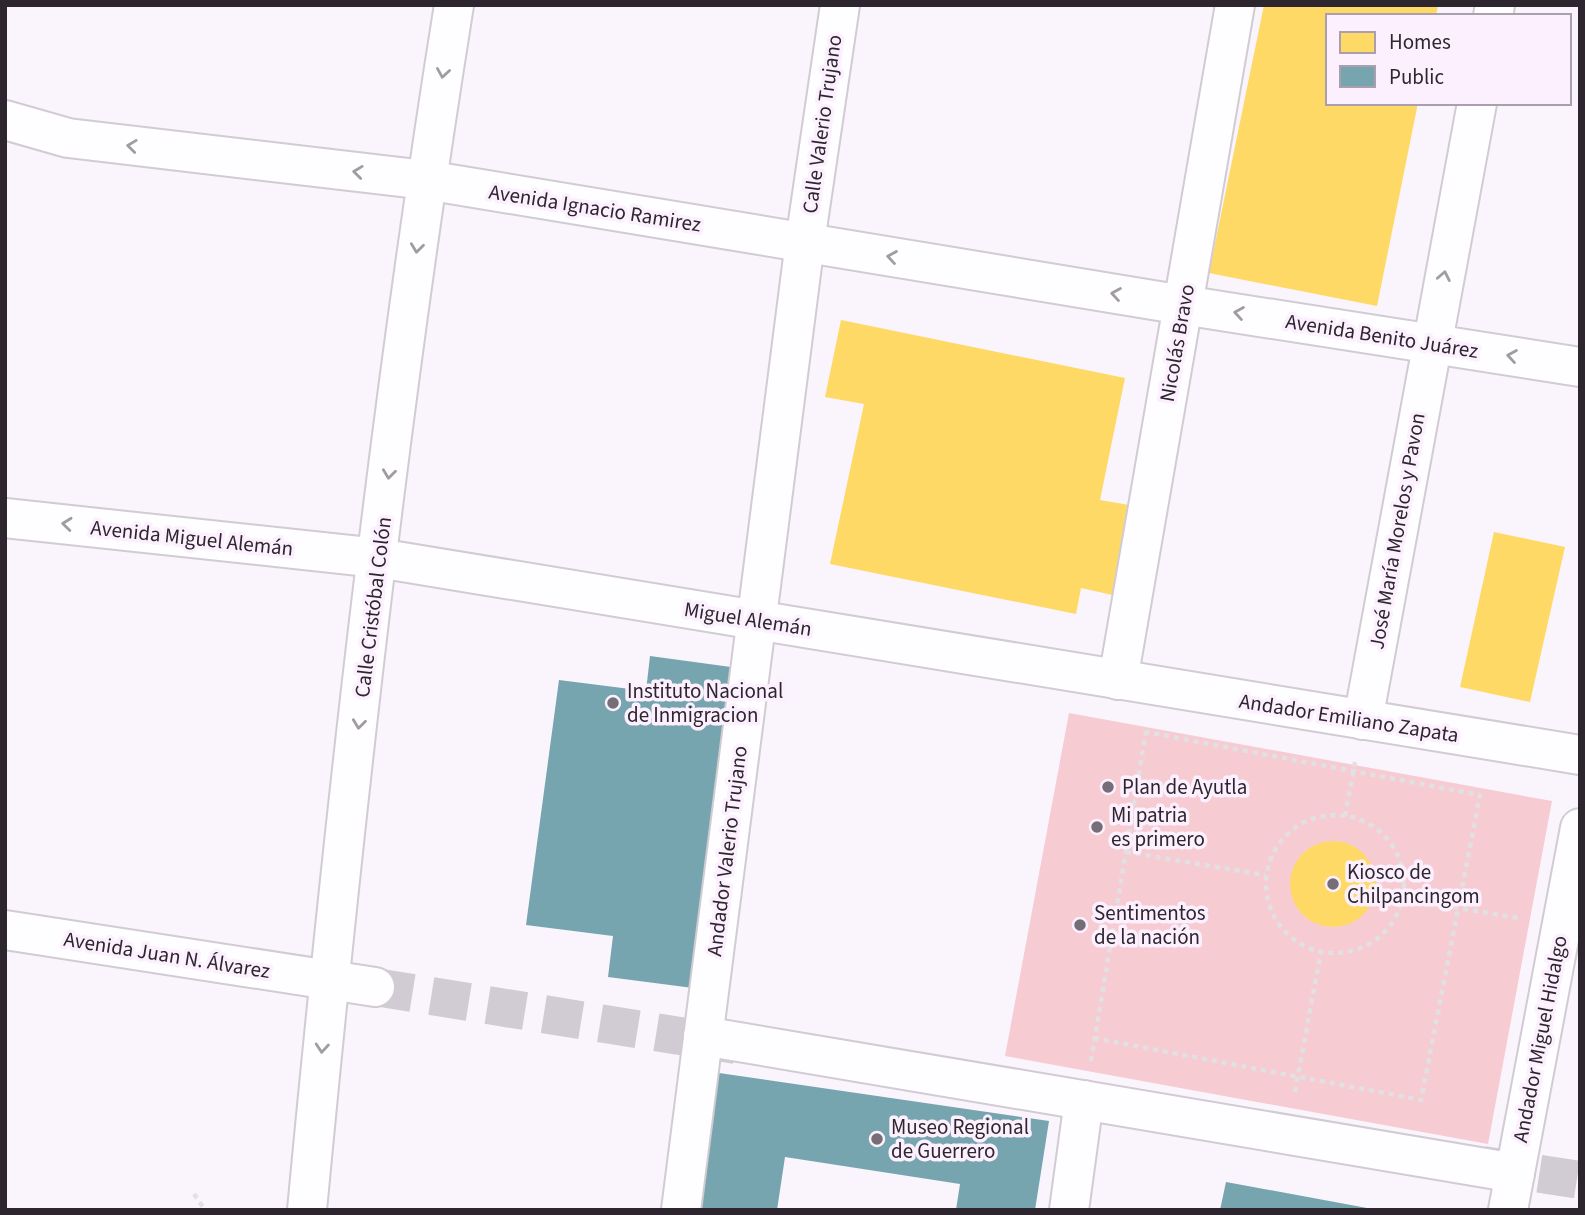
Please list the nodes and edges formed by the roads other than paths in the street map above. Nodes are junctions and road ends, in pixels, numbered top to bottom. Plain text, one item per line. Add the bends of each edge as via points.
1 (454, 5) edge
2 (840, 5) edge
3 (1235, 5) edge
4 (1477, 105) edge
5 (5, 120) edge
6 (426, 180) junction
7 (805, 243) junction
8 (1183, 305) junction
9 (1432, 343) junction
10 (1580, 367) edge
11 (5, 518) edge
12 (378, 558) junction
13 (757, 621) junction
14 (1136, 683) junction
15 (1363, 720) junction
16 (1580, 755) edge
17 (1580, 828) edge
18 (5, 930) edge
19 (329, 981) junction
20 (375, 987) tunnel mouth
21 (703, 1036) junction
22 (1084, 1100) junction
23 (1515, 1173) junction
24 (307, 1210) edge
25 (681, 1210) edge
26 (1069, 1210) edge
27 (1508, 1210) edge

1 -> 6 street, Calle Cristóbal Colón
2 - 7 street, Calle Valerio Trujano
3 - 8 street, Nicolás Bravo
9 -> 4 street, José María Morelos y Pavon
6 -> 5 street, Avenida Ignacio Ramirez via 68,138
6 - 7 street, Avenida Ignacio Ramirez
6 -> 12 street, Calle Cristóbal Colón
8 -> 7 street, Avenida Ignacio Ramirez
7 - 13 street, Andador Valerio Trujano
9 -> 8 street, Avenida Benito Juárez
8 - 14 street, Nicolás Bravo
10 -> 9 street, Avenida Benito Juárez
9 - 15 street, José María Morelos y Pavon
12 -> 11 street, Avenida Miguel Alemán
12 - 13 street, Miguel Alemán
12 -> 19 street, Calle Cristóbal Colón
13 - 14 street, Miguel Alemán
13 - 21 street, Andador Valerio Trujano
14 - 15 street, Andador Emiliano Zapata
15 - 16 street, Andador Emiliano Zapata
17 - 23 street, Andador Miguel Hidalgo
18 - 19 street, Avenida Juan N. Álvarez
19 - 20 street, Avenida Juan N. Álvarez
19 -> 24 street, Calle Cristóbal Colón
21 - 22 street
21 - 25 street, Andador Valerio Trujano
22 - 23 street
22 - 26 street
23 - 27 street, Andador Miguel Hidalgo

